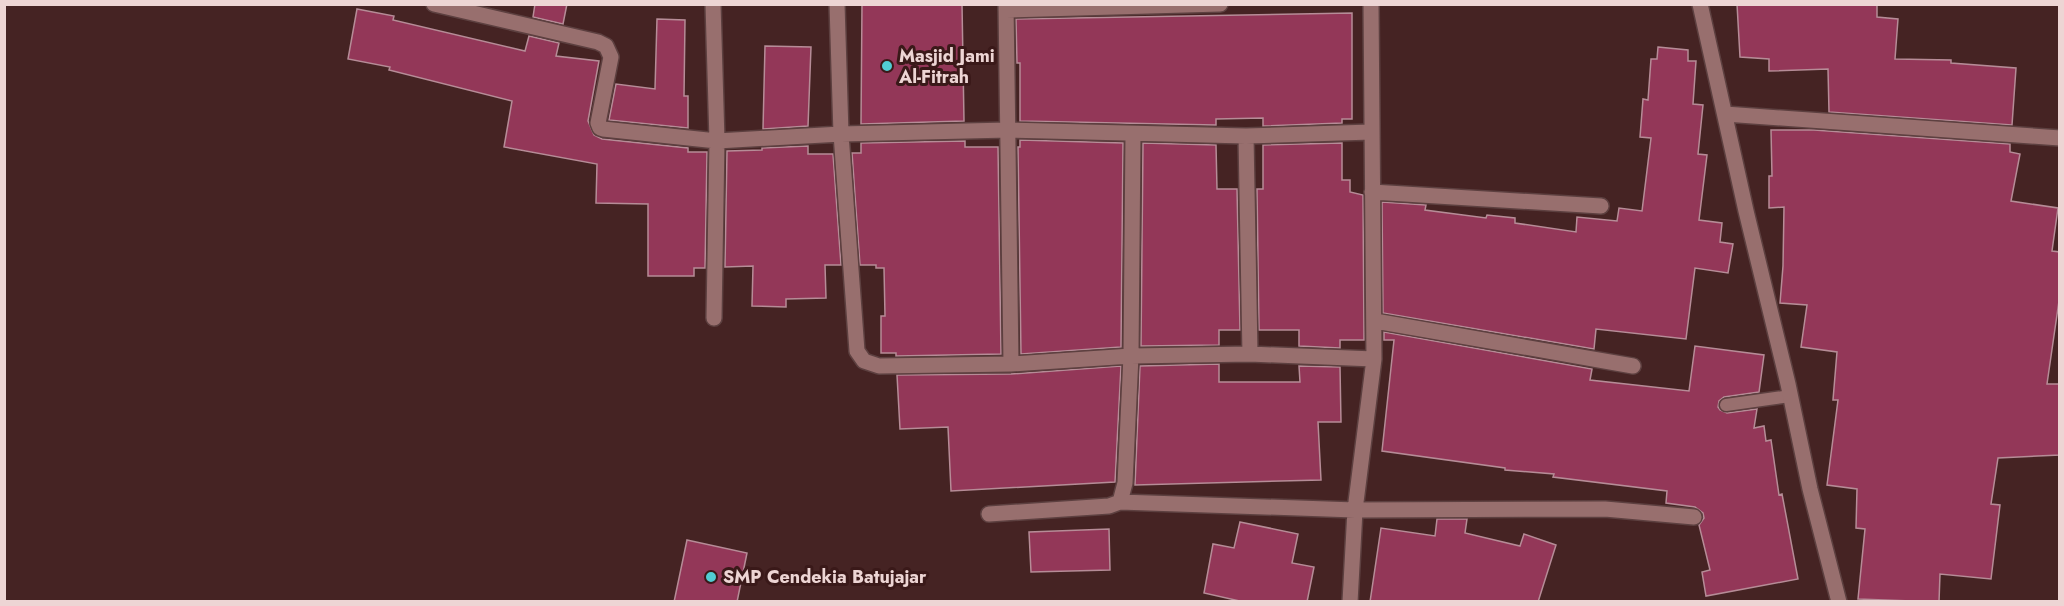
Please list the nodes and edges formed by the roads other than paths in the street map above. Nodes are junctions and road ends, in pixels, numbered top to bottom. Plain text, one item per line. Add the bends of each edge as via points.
1 (434, 4) edge
2 (713, 4) edge
3 (837, 4) edge
4 (1220, 4) edge
5 (1371, 4) edge
6 (1700, 4) edge
7 (1006, 7) edge
8 (1725, 114) junction
9 (1008, 130) junction
10 (1371, 132) junction
11 (841, 134) junction
12 (1133, 135) junction
13 (1246, 136) junction
14 (2060, 138) edge
15 (717, 141) junction
16 (1372, 192) junction
17 (1601, 206) dead end
18 (714, 318) dead end
19 (1375, 321) junction
20 (1250, 354) junction
21 (1131, 356) junction
22 (1374, 359) junction
23 (1011, 364) junction
24 (1633, 366) dead end
25 (1790, 396) junction
26 (1726, 405) dead end
27 (1120, 502) junction
28 (1355, 510) junction
29 (989, 514) dead end
30 (1694, 517) dead end
31 (1350, 602) edge
32 (1839, 602) edge

1 - 15 street via 606,46 610,57 600,128
2 - 15 street
3 - 11 street
4 - 7 street
5 - 10 street
6 - 8 street
7 - 9 street
8 - 14 street
8 - 25 street
9 - 11 street
9 - 12 street
9 - 23 street
10 - 13 street
10 - 16 street
11 - 15 street
11 - 23 street via 857,351 864,361 879,366
12 - 13 street
12 - 21 street
13 - 20 street
15 - 18 street
16 - 17 street
16 - 19 street
19 - 22 street
19 - 24 street
20 - 21 street
20 - 22 street
21 - 23 street
21 - 27 street via 1125,483
22 - 28 street
25 - 26 lane
25 - 32 street via 1809,489
27 - 28 street
27 - 29 street
28 - 30 street via 1605,509
28 - 31 street

